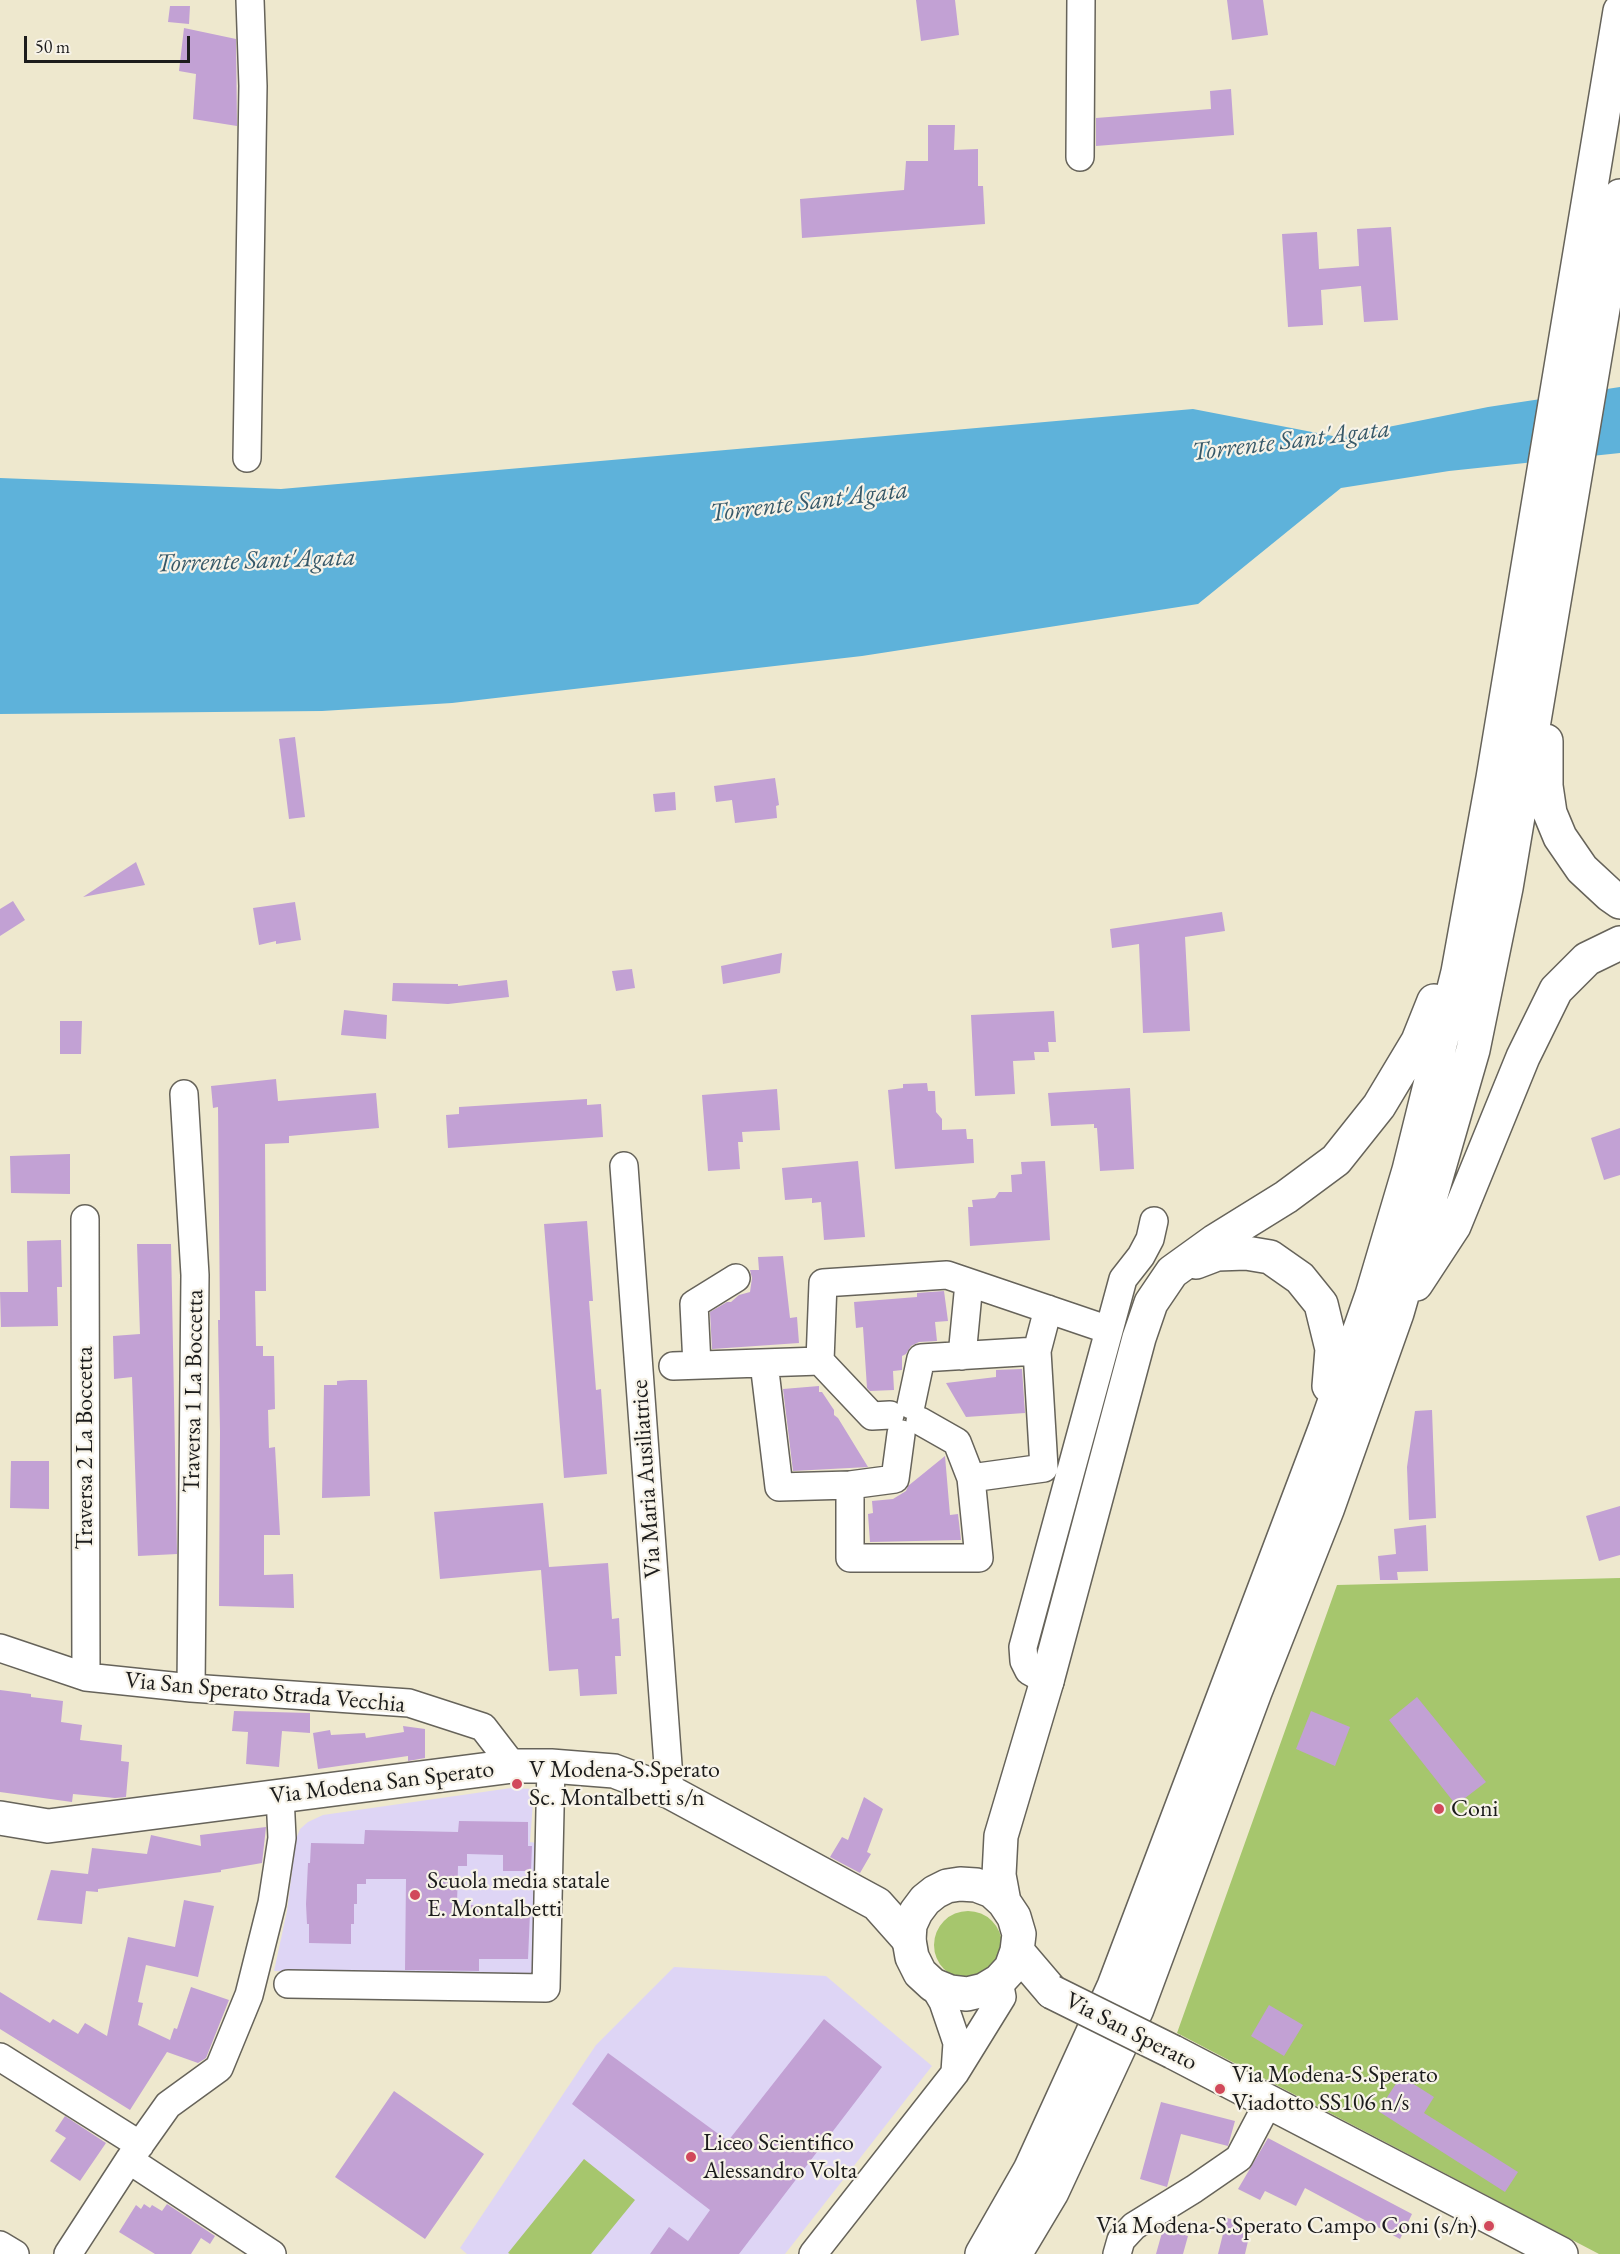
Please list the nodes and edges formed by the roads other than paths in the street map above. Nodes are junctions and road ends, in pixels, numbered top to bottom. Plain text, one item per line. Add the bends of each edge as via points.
1 (250, 0) edge
2 (1081, 0) edge
3 (1620, 11) edge
4 (1080, 157) dead end
5 (1620, 196) edge
6 (247, 458) dead end
7 (1543, 567) junction
8 (1534, 711) junction
9 (1620, 902) edge
10 (1620, 943) edge
11 (1458, 972) junction
12 (184, 1094) dead end
13 (624, 1166) dead end
14 (85, 1219) dead end
15 (1154, 1221) dead end
16 (1172, 1272) junction
17 (736, 1278) dead end
18 (969, 1282) junction
19 (1048, 1309) junction
20 (1397, 1313) junction
21 (1109, 1330) junction
22 (1037, 1351) junction
23 (962, 1356) junction
24 (820, 1361) junction
25 (764, 1363) junction
26 (905, 1419) junction
27 (1325, 1429) junction
28 (971, 1478) junction
29 (850, 1485) junction
30 (0, 1648) edge
31 (86, 1677) junction
32 (1047, 1681) junction
33 (191, 1688) junction
34 (513, 1766) junction
35 (551, 1766) junction
36 (670, 1792) junction
37 (280, 1796) junction
38 (0, 1818) edge
39 (1001, 1836) junction
40 (960, 1884) junction
41 (925, 1900) junction
42 (1004, 1902) junction
43 (877, 1904) junction
44 (909, 1940) junction
45 (1017, 1951) junction
46 (999, 1981) junction
47 (288, 1984) dead end
48 (933, 1985) junction
49 (1052, 1992) junction
50 (0, 2057) edge
51 (955, 2073) junction
52 (1268, 2103) junction
53 (134, 2153) junction
54 (0, 2245) edge
55 (15, 2254) edge
56 (68, 2254) edge
57 (272, 2254) edge
58 (813, 2254) edge
59 (982, 2254) edge
60 (1015, 2254) edge
61 (1117, 2254) edge
62 (1561, 2254) edge

1 - 6 street via 253,86
2 - 4 street
3 - 7 main road via 1574,278
5 - 7 main road via 1607,285
7 - 8 main road
7 - 11 main road via 1493,778
8 - 9 main road via 1547,743 1546,786 1550,813 1560,837 1582,869
8 - 20 main road via 1506,888 1473,1050
10 - 20 main road via 1587,959 1556,990 1523,1057 1454,1226
11 - 16 main road via 1436,995 1418,1041 1379,1106 1336,1160
11 - 27 main road via 1409,1170 1372,1295
12 - 33 street, Traversa 1 La Boccetta via 195,1275
13 - 36 street, Via Maria Ausiliatrice
14 - 31 street, Traversa 2 La Boccetta
15 - 21 street via 1150,1239 1123,1280
16 - 27 main road via 1217,1254 1246,1253 1270,1257 1299,1278 1322,1304 1332,1349
16 - 32 main road via 1151,1303 1138,1338
17 - 25 street via 694,1304 685,1365
18 - 19 street
18 - 23 street
18 - 24 street via 947,1275 823,1284
19 - 21 street
19 - 22 street
20 - 60 main road via 1327,1510 1137,2009 1052,2192
21 - 32 street via 1023,1647 1029,1671
22 - 23 street
22 - 28 street via 1044,1468
23 - 26 street via 921,1358
24 - 25 street
24 - 26 street via 872,1416
25 - 29 street via 779,1487
26 - 28 street via 957,1442
26 - 29 street via 895,1479
27 - 59 main road via 1114,1986 1030,2170
28 - 29 street via 980,1558 850,1558
30 - 31 street, Via San Sperato Strada Vecchia
31 - 33 street, Via San Sperato Strada Vecchia
32 - 39 main road
33 - 34 street, Via San Sperato Strada Vecchia via 409,1703 483,1727
34 - 35 main road, Via Modena San Sperato
34 - 37 main road, Via Modena San Sperato
35 - 36 main road, Via Modena San Sperato via 614,1771
35 - 47 street via 546,1988
36 - 43 main road, Via Modena San Sperato
37 - 38 main road, Via Modena San Sperato via 48,1826
37 - 53 street via 282,1838 272,1903 249,1995 219,2068 168,2105
39 - 40 main road via 982,1865
39 - 42 main road via 999,1875
40 - 41 main road via 947,1886
40 - 42 main road via 984,1888
41 - 43 main road via 902,1905
41 - 44 main road via 910,1925
42 - 45 main road via 1014,1917
43 - 44 main road
44 - 48 main road via 912,1957
45 - 46 main road via 1011,1968
45 - 49 main road
46 - 48 main road via 967,1994
46 - 49 main road
46 - 51 street via 1002,1997
48 - 51 street via 957,2043
49 - 52 main road, Via San Sperato, bridge
50 - 53 street
51 - 58 street
52 - 61 street via 1239,2158 1134,2226 1121,2240
52 - 62 main road, Via San Sperato
53 - 56 street
53 - 57 street
54 - 55 street

